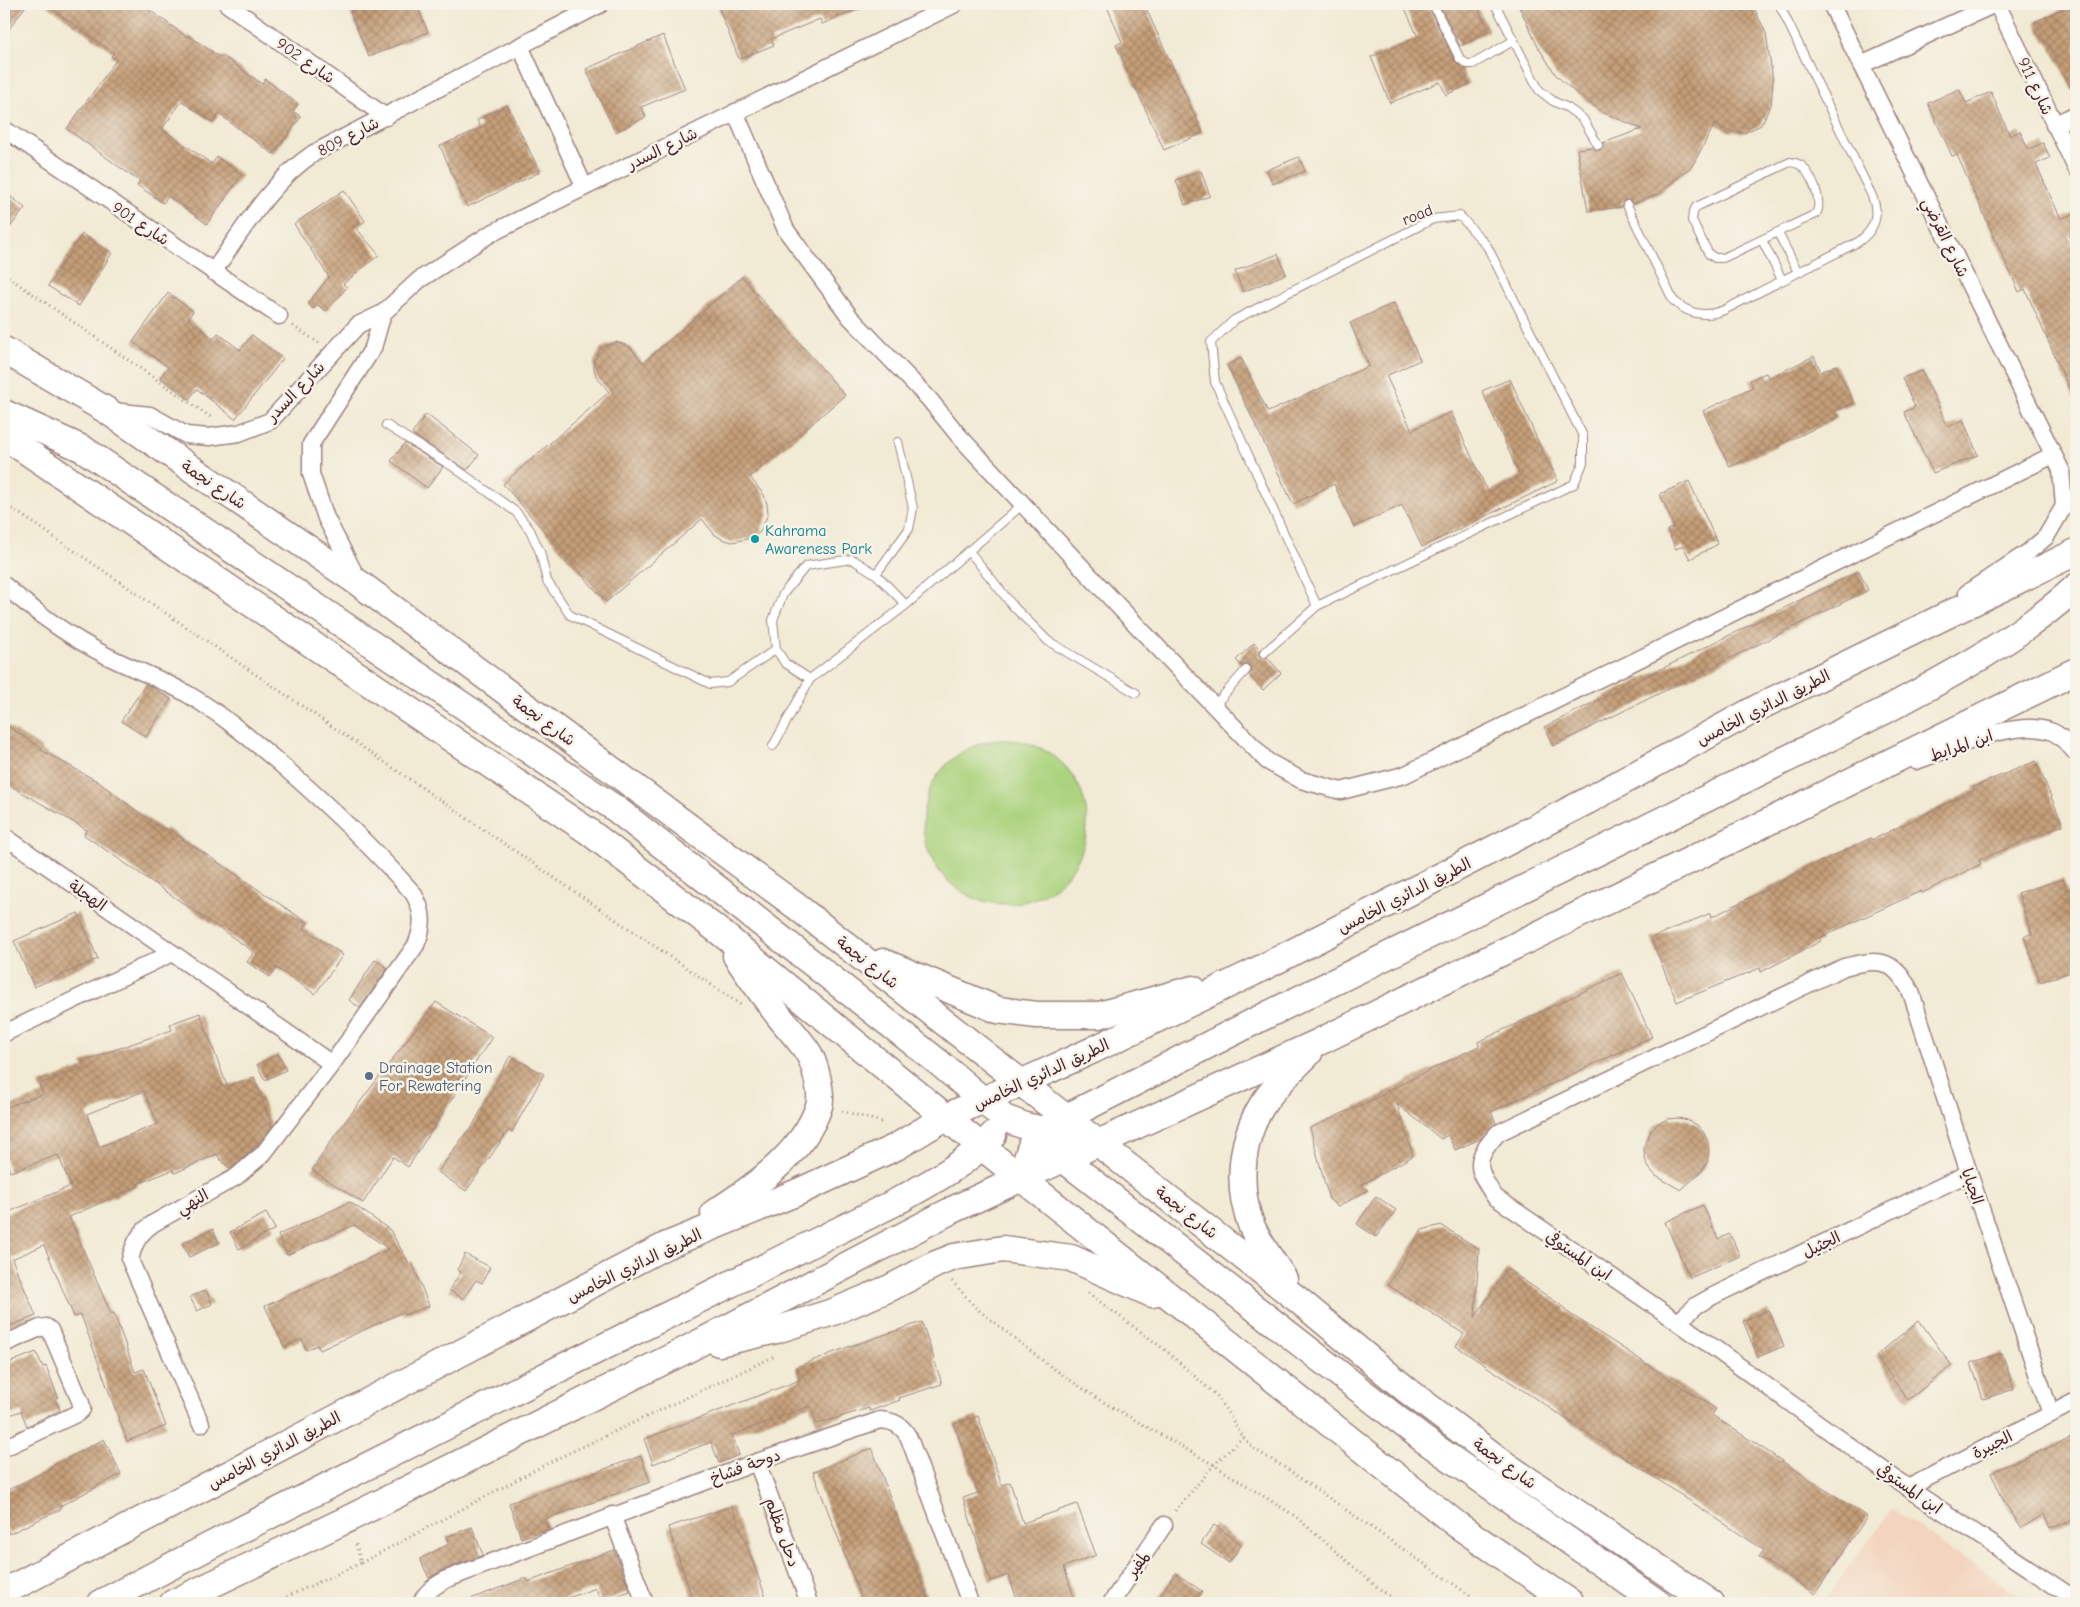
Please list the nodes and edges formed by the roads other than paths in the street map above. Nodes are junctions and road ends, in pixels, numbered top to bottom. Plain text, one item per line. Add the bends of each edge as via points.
1 (227, 4) edge
2 (601, 4) edge
3 (955, 4) edge
4 (1433, 4) edge
5 (1495, 4) edge
6 (1779, 4) edge
7 (1831, 4) edge
8 (1996, 4) edge
9 (1513, 41) junction
10 (520, 46) junction
11 (1861, 65) junction
12 (735, 112) junction
13 (2076, 114) edge
14 (386, 117) junction
15 (2054, 124) junction
16 (4, 129) edge
17 (1598, 145) dead end
18 (2076, 168) edge
19 (584, 186) junction
20 (1627, 206) dead end
21 (1778, 233) junction
22 (1762, 240) junction
23 (213, 272) junction
24 (1798, 272) junction
25 (1782, 280) junction
26 (383, 313) junction
27 (279, 316) road end
28 (4, 350) edge
29 (106, 410) junction
30 (4, 413) edge
31 (386, 424) dead end
32 (4, 436) edge
33 (898, 442) dead end
34 (2057, 462) junction
35 (2076, 481) edge
36 (1023, 504) junction
37 (968, 551) junction
38 (2076, 552) edge
39 (876, 574) junction
40 (360, 584) junction
41 (4, 585) edge
42 (2076, 587) edge
43 (906, 605) junction
44 (1317, 606) junction
45 (1887, 645) junction
46 (776, 649) junction
47 (1264, 653) dead end
48 (1246, 670) dead end
49 (2076, 670) edge
50 (810, 679) junction
51 (1136, 693) dead end
52 (1214, 706) junction
53 (773, 746) dead end
54 (2076, 753) edge
55 (1840, 788) junction
56 (4, 836) edge
57 (725, 936) junction
58 (851, 950) junction
59 (172, 953) junction
60 (1888, 964) joint
61 (1254, 972) junction
62 (5, 1033) edge
63 (1319, 1042) junction
64 (332, 1064) junction
65 (1020, 1082) junction
66 (983, 1101) junction
67 (946, 1117) junction
68 (1066, 1117) junction
69 (995, 1132) junction
70 (1038, 1137) junction
71 (1100, 1142) junction
72 (1062, 1158) junction
73 (1969, 1173) junction
74 (1021, 1177) junction
75 (665, 1246) junction
76 (1297, 1299) junction
77 (1180, 1305) junction
78 (1678, 1322) junction
79 (4, 1344) edge
80 (682, 1352) junction
81 (2076, 1401) edge
82 (2052, 1414) junction
83 (201, 1424) dead end
84 (4, 1448) edge
85 (757, 1462) junction
86 (1908, 1488) junction
87 (612, 1515) junction
88 (1164, 1525) road end
89 (4, 1592) edge
90 (2076, 1600) edge
91 (101, 1603) edge
92 (173, 1603) edge
93 (421, 1603) edge
94 (645, 1603) edge
95 (809, 1603) edge
96 (970, 1603) edge
97 (1112, 1603) edge
98 (1571, 1603) edge
99 (1658, 1603) edge
100 (1712, 1603) edge

1 - 14 street, شارع 902
2 - 10 street, شارع 809
3 - 12 street, شارع السدر
4 - 9 lane via 1460,59 1467,64 1473,64
5 - 9 lane
6 - 24 lane via 1872,196 1877,213 1866,237
7 - 11 street, شارع القرضي
8 - 11 street, شارع 911
8 - 15 street, شارع 911
9 - 17 lane via 1539,90 1552,102 1576,112 1588,125
10 - 14 street, شارع 809
10 - 19 street
11 - 34 street, شارع القرضي
12 - 19 street, شارع السدر
12 - 36 street via 786,230 850,317
13 - 15 street
14 - 23 street, شارع 809 via 296,165 281,179
15 - 18 street, شارع 911
16 - 23 street, شارع 901
19 - 26 street, شارع السدر via 490,234 419,280
20 - 25 lane via 1673,300 1690,312 1716,313
21 - 22 lane
21 - 22 lane via 1810,218 1819,208 1804,167 1797,163 1790,162 1718,196 1696,207 1693,213 1692,220 1709,254 1715,258 1723,258
21 - 24 lane
22 - 25 lane
23 - 27 street, شارع 901
24 - 25 lane
26 - 29 street, شارع السدر via 358,325 270,421 239,433 209,437 186,434 150,415
26 - 40 street via 373,348 311,444 311,474 326,518
28 - 29 main road, شارع نجمة
29 - 40 main road, شارع نجمة
30 - 66 main road via 83,450 616,809 938,1062
31 - 46 lane via 516,512 530,530 540,552 547,581 570,615 710,684 728,682
32 - 57 main road via 588,831
33 - 39 lane via 913,508 909,529
34 - 35 street, شارع القرضي
34 - 45 street, شارع القرضي via 2064,506 2046,538
34 - 52 street via 1404,775 1341,791 1301,780 1267,761
36 - 37 lane
36 - 52 street
37 - 43 lane
37 - 51 lane via 1013,606 1048,640
38 - 45 main road, الطريق الدائري الخامس
39 - 43 lane
39 - 46 lane via 852,560 806,566 783,594 773,620
40 - 58 main road, شارع نجمة
41 - 64 street, النهي via 84,644 159,678 228,721 321,799 413,894 422,913 416,945
42 - 68 main road via 2028,626 1965,668 1886,710
43 - 50 lane
44 - 44 lane, road via 1574,484 1583,463 1583,436 1487,246 1460,216 1433,219 1234,320 1211,342 1215,382
44 - 47 lane
45 - 61 main road, الطريق الدائري الخامس via 1763,705 1587,801
46 - 50 lane via 785,663
48 - 52 lane
49 - 55 main road
50 - 53 lane
54 - 55 street, ابن المرابط via 2052,731 2034,727 2004,730
55 - 63 main road
56 - 59 street, الهجلة
57 - 67 main road
57 - 75 main road via 777,1014 809,1054 816,1071 820,1104 809,1128 763,1179
58 - 61 main road via 998,1010 1036,1015 1099,1015
58 - 65 main road, شارع نجمة
59 - 62 street
59 - 64 street, الهجلة
60 - 73 street, الجبايا via 1902,974 1911,992
60 - 78 street, ابن المستوفي via 1866,962 1844,967 1498,1133 1484,1148 1479,1163 1483,1180 1495,1197
61 - 65 main road, الطريق الدائري الخامس
63 - 71 main road
63 - 76 main road via 1267,1098 1247,1139 1243,1160 1245,1205 1252,1226
64 - 83 street, النهي via 251,1166 154,1223 141,1232 134,1244 130,1260
65 - 66 main road, الطريق الدائري الخامس
65 - 68 main road, شارع نجمة
65 - 69 main road
66 - 67 main road, الطريق الدائري الخامس
66 - 69 main road
67 - 69 main road
67 - 75 main road, الطريق الدائري الخامس via 896,1147 798,1192
68 - 70 main road
68 - 71 main road, شارع نجمة
69 - 70 main road
69 - 74 main road
69 - 91 main road via 926,1186 894,1203 527,1385
70 - 71 main road
70 - 72 main road
70 - 74 main road
71 - 72 main road
71 - 76 main road, شارع نجمة
72 - 74 main road
72 - 99 main road via 1424,1439
73 - 78 street, الجثيل via 1713,1296
73 - 82 street, الجبايا
74 - 77 main road
74 - 80 main road
75 - 89 main road, الطريق الدائري الخامس
76 - 100 main road, شارع نجمة via 1408,1391 1507,1466
77 - 80 main road via 1071,1258 1002,1249 971,1253 936,1264 890,1288 804,1322
77 - 98 main road via 1456,1524
78 - 86 street, ابن المستوفي
79 - 84 street via 40,1328 50,1330 82,1409
80 - 92 main road
81 - 82 street, الجبيرة
82 - 86 street, الجبيرة
85 - 87 street, دوحة فشاخ
85 - 95 street, دحل مظلم
85 - 96 street, دوحة فشاخ via 880,1420 897,1423 909,1438
86 - 90 street, ابن المستوفي
87 - 93 street, دوحة فشاخ via 447,1579 434,1586
87 - 94 street
88 - 97 street, لمفير

